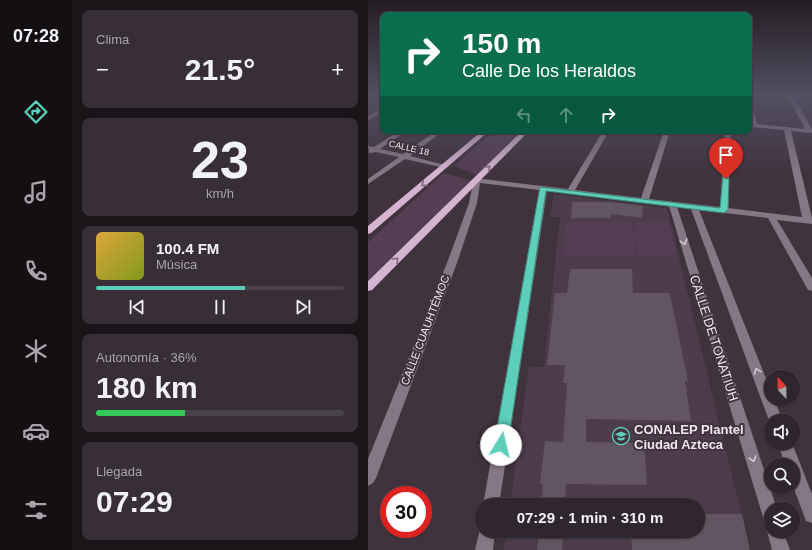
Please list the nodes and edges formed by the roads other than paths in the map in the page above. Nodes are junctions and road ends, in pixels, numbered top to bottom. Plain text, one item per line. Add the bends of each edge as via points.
1 (805, 122) edge
2 (752, 125) edge
3 (787, 128) junction
4 (810, 131) edge
5 (398, 134) edge
6 (436, 134) edge
7 (482, 134) edge
8 (523, 134) edge
9 (604, 134) edge
10 (666, 134) edge
11 (728, 134) edge
12 (371, 149) edge
13 (368, 154) edge
14 (404, 157) junction
15 (445, 166) junction
16 (477, 180) junction
17 (368, 182) edge
18 (543, 189) junction
19 (570, 192) junction
20 (644, 201) junction
21 (672, 204) junction
22 (694, 207) junction
23 (724, 210) junction
24 (771, 216) junction
25 (810, 220) edge
26 (368, 231) edge
27 (368, 287) edge
28 (812, 287) edge
29 (773, 414) edge
30 (368, 478) edge
31 (800, 483) edge
32 (492, 498) edge
33 (766, 502) edge
34 (812, 515) edge
35 (486, 538) edge
36 (777, 538) edge
37 (484, 550) edge
38 (781, 550) edge

1 - 4 street
2 - 3 street
3 - 4 street
3 - 25 street
5 - 12 street
6 - 14 street
7 - 15 main road
16 -> 8 main road
9 - 19 street
10 - 20 street
11 - 23 street
12 - 13 street
12 - 14 street, CALLE 18
14 - 15 street, CALLE 18
14 - 17 street
15 -> 26 main road
16 - 18 street
27 -> 16 main road
16 - 30 street, CALLE CUAUHTÉMOC via 473,203 452,262
18 - 19 street
18 - 32 street
19 - 20 street
20 - 21 street
21 - 22 street
21 -> 33 street, CALLE DE TONATIUH
22 - 23 street
29 -> 22 street
23 - 24 street
24 - 25 street
24 - 28 street
31 - 34 street
35 - 37 street
36 - 38 street

